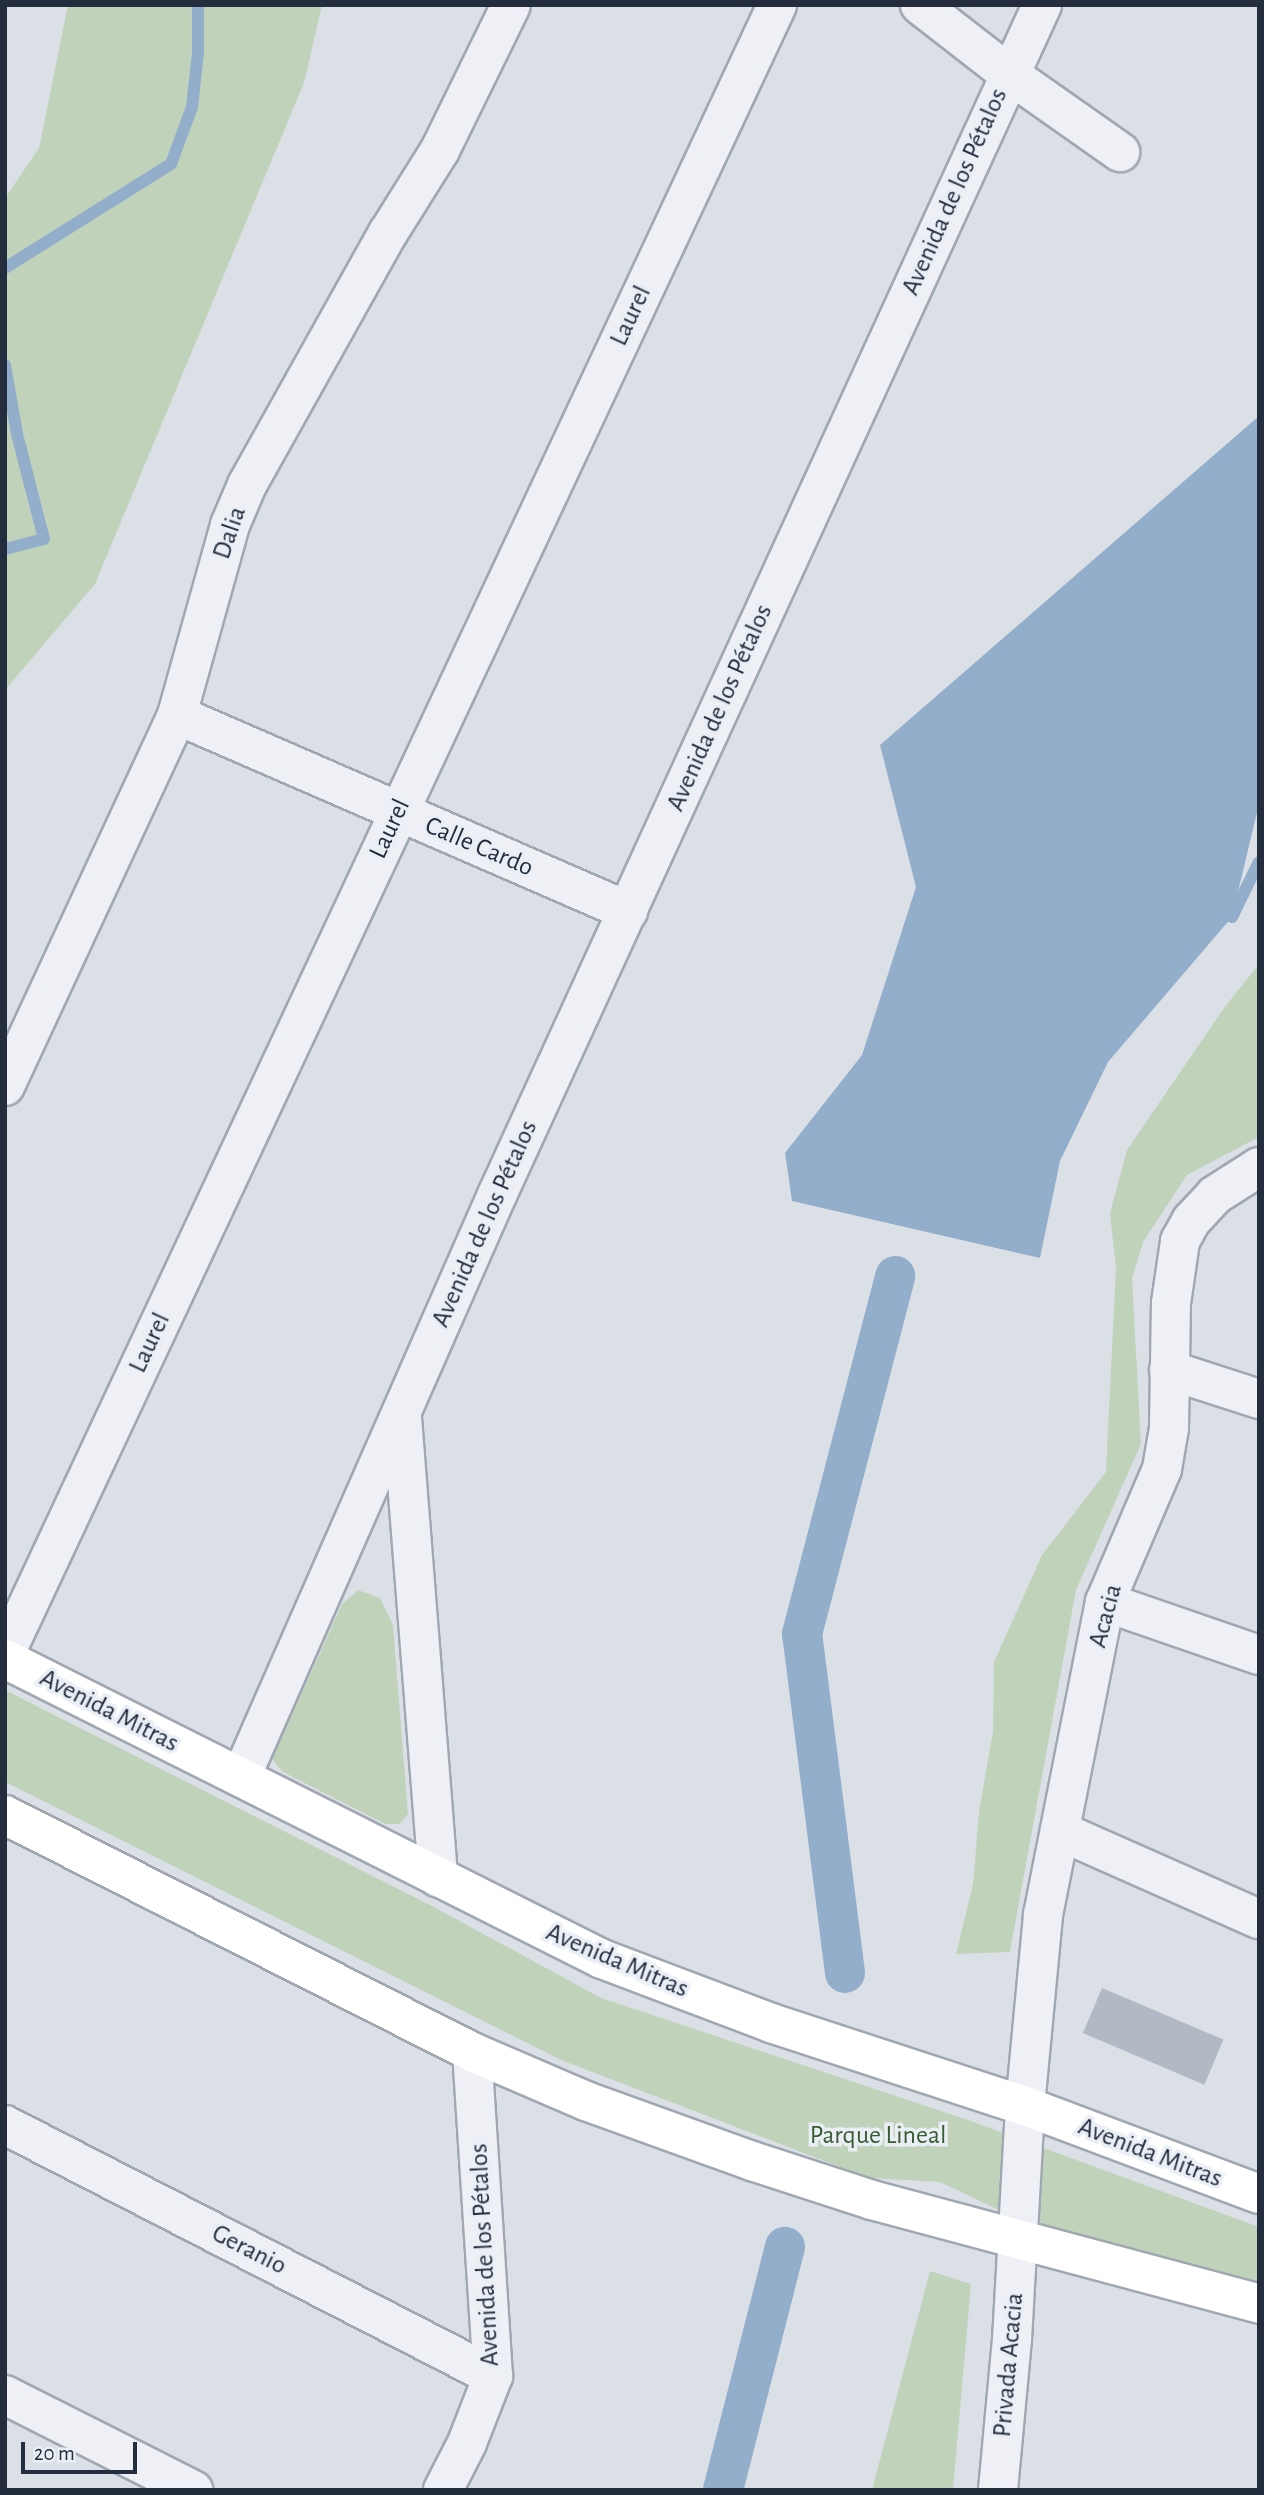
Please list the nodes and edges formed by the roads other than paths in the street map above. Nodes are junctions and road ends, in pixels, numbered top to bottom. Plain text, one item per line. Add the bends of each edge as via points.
1 (511, 5) edge
2 (777, 5) edge
3 (920, 5) edge
4 (1042, 5) edge
5 (1009, 74) junction
6 (1120, 152) dead end
7 (177, 715) junction
8 (398, 812) junction
9 (628, 911) junction
10 (5, 1086) edge
11 (1259, 1167) edge
12 (1169, 1370) junction
13 (1259, 1399) edge
14 (401, 1412) junction
15 (1105, 1602) junction
16 (1259, 1655) edge
17 (5, 1657) edge
18 (241, 1777) junction
19 (5, 1815) edge
20 (1060, 1831) junction
21 (438, 1878) junction
22 (1259, 1919) edge
23 (472, 2052) junction
24 (1026, 2106) junction
25 (5, 2125) edge
26 (1259, 2194) edge
27 (1018, 2241) junction
28 (1259, 2305) edge
29 (493, 2376) junction
30 (5, 2395) edge
31 (193, 2490) edge
32 (443, 2490) edge
33 (998, 2490) edge

1 - 7 street, Dalia via 440,150 388,233 247,485 230,526
2 - 8 street, Laurel
3 - 5 street
4 - 5 street, Avenida de los Pétalos
5 - 6 street
5 - 9 street, Avenida de los Pétalos
7 - 8 street, Calle Cardo
7 - 10 street, Dalia
8 - 9 street, Calle Cardo
8 - 17 street, Laurel
9 - 14 street, Avenida de los Pétalos
11 - 12 street, Acacia via 1215,1195 1180,1241 1171,1303
12 - 13 street
12 - 15 street, Acacia via 1169,1428 1162,1469
14 - 18 street, Avenida de los Pétalos
14 - 21 street, Avenida de los Pétalos
15 - 16 street
15 - 20 street, Acacia
17 - 18 street, Avenida Mitras
18 - 21 street, Avenida Mitras
19 - 23 street
20 - 22 street
20 - 24 street, Acacia via 1039,1942
21 - 24 street, Avenida Mitras via 615,1964 771,2024
23 - 27 street via 586,2101 751,2161
23 - 29 street, Avenida de los Pétalos
24 - 26 street, Avenida Mitras
24 - 27 street, Privada Acacia
25 - 29 street, Geranio
27 - 28 street
27 - 33 street, Privada Acacia
29 - 32 street, Avenida de los Pétalos
30 - 31 street

